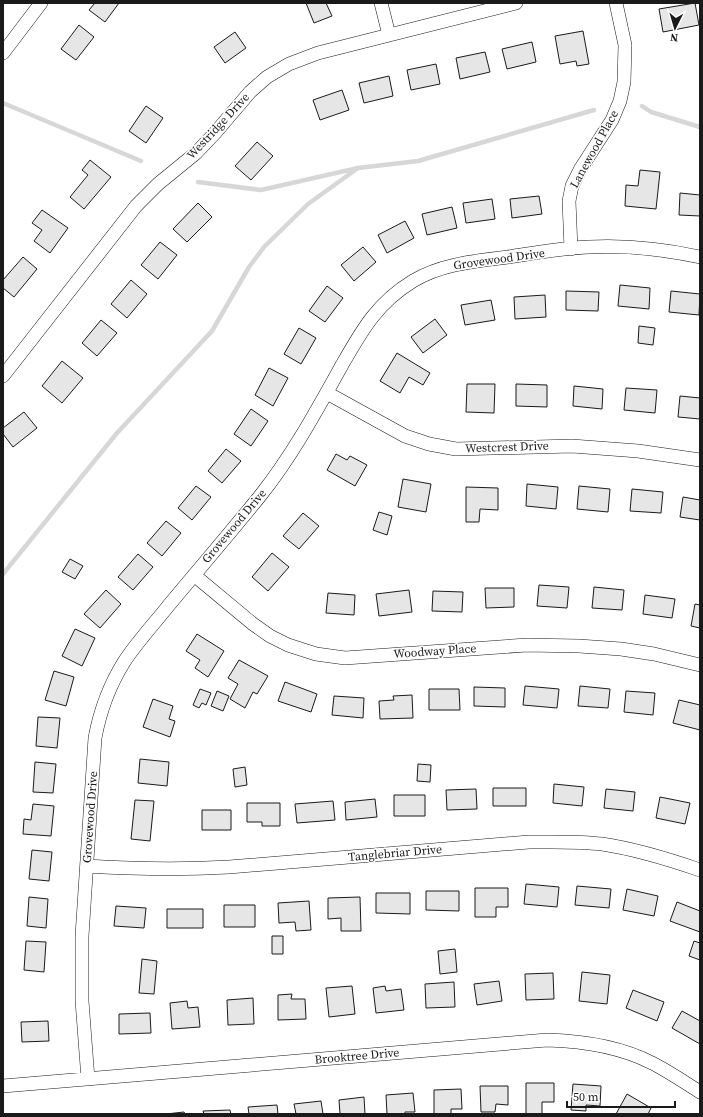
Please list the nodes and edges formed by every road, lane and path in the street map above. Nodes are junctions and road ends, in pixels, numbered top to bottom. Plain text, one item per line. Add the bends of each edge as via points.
1 (41, 3) edge
2 (381, 3) edge
3 (516, 3) edge
4 (616, 3) edge
5 (389, 35) junction
6 (3, 53) edge
7 (571, 249) junction
8 (700, 257) edge
9 (3, 376) edge
10 (327, 393) junction
11 (700, 460) edge
12 (194, 575) junction
13 (700, 665) edge
14 (86, 866) junction
15 (700, 870) edge
16 (88, 1079) junction
17 (3, 1086) edge
18 (700, 1092) edge

1 - 6 street
2 - 5 street
3 - 5 street, Westridge Drive
4 - 7 street, Lanewood Place via 625,45 624,82 612,120 572,186 569,201
5 - 9 street, Westridge Drive via 302,58 267,78 250,92 201,148 136,206
7 - 8 street, Grovewood Drive via 624,246
7 - 10 street, Grovewood Drive via 450,266 412,281 388,299 365,325
10 - 11 street, Westcrest Drive via 405,436 456,449 572,446 638,451
10 - 12 street, Grovewood Drive via 283,465
12 - 13 street, Woodway Place via 270,636 316,654 345,658 527,645 579,646 654,654
12 - 14 street, Grovewood Drive via 136,644 116,675 105,700 94,738
14 - 15 street, Tanglebriar Drive via 130,869 229,867 529,842 566,842 602,844 640,851
14 - 16 street, Grovewood Drive via 82,1001
16 - 17 street, Brooktree Drive
16 - 18 street, Brooktree Drive via 547,1040 601,1045 632,1054

